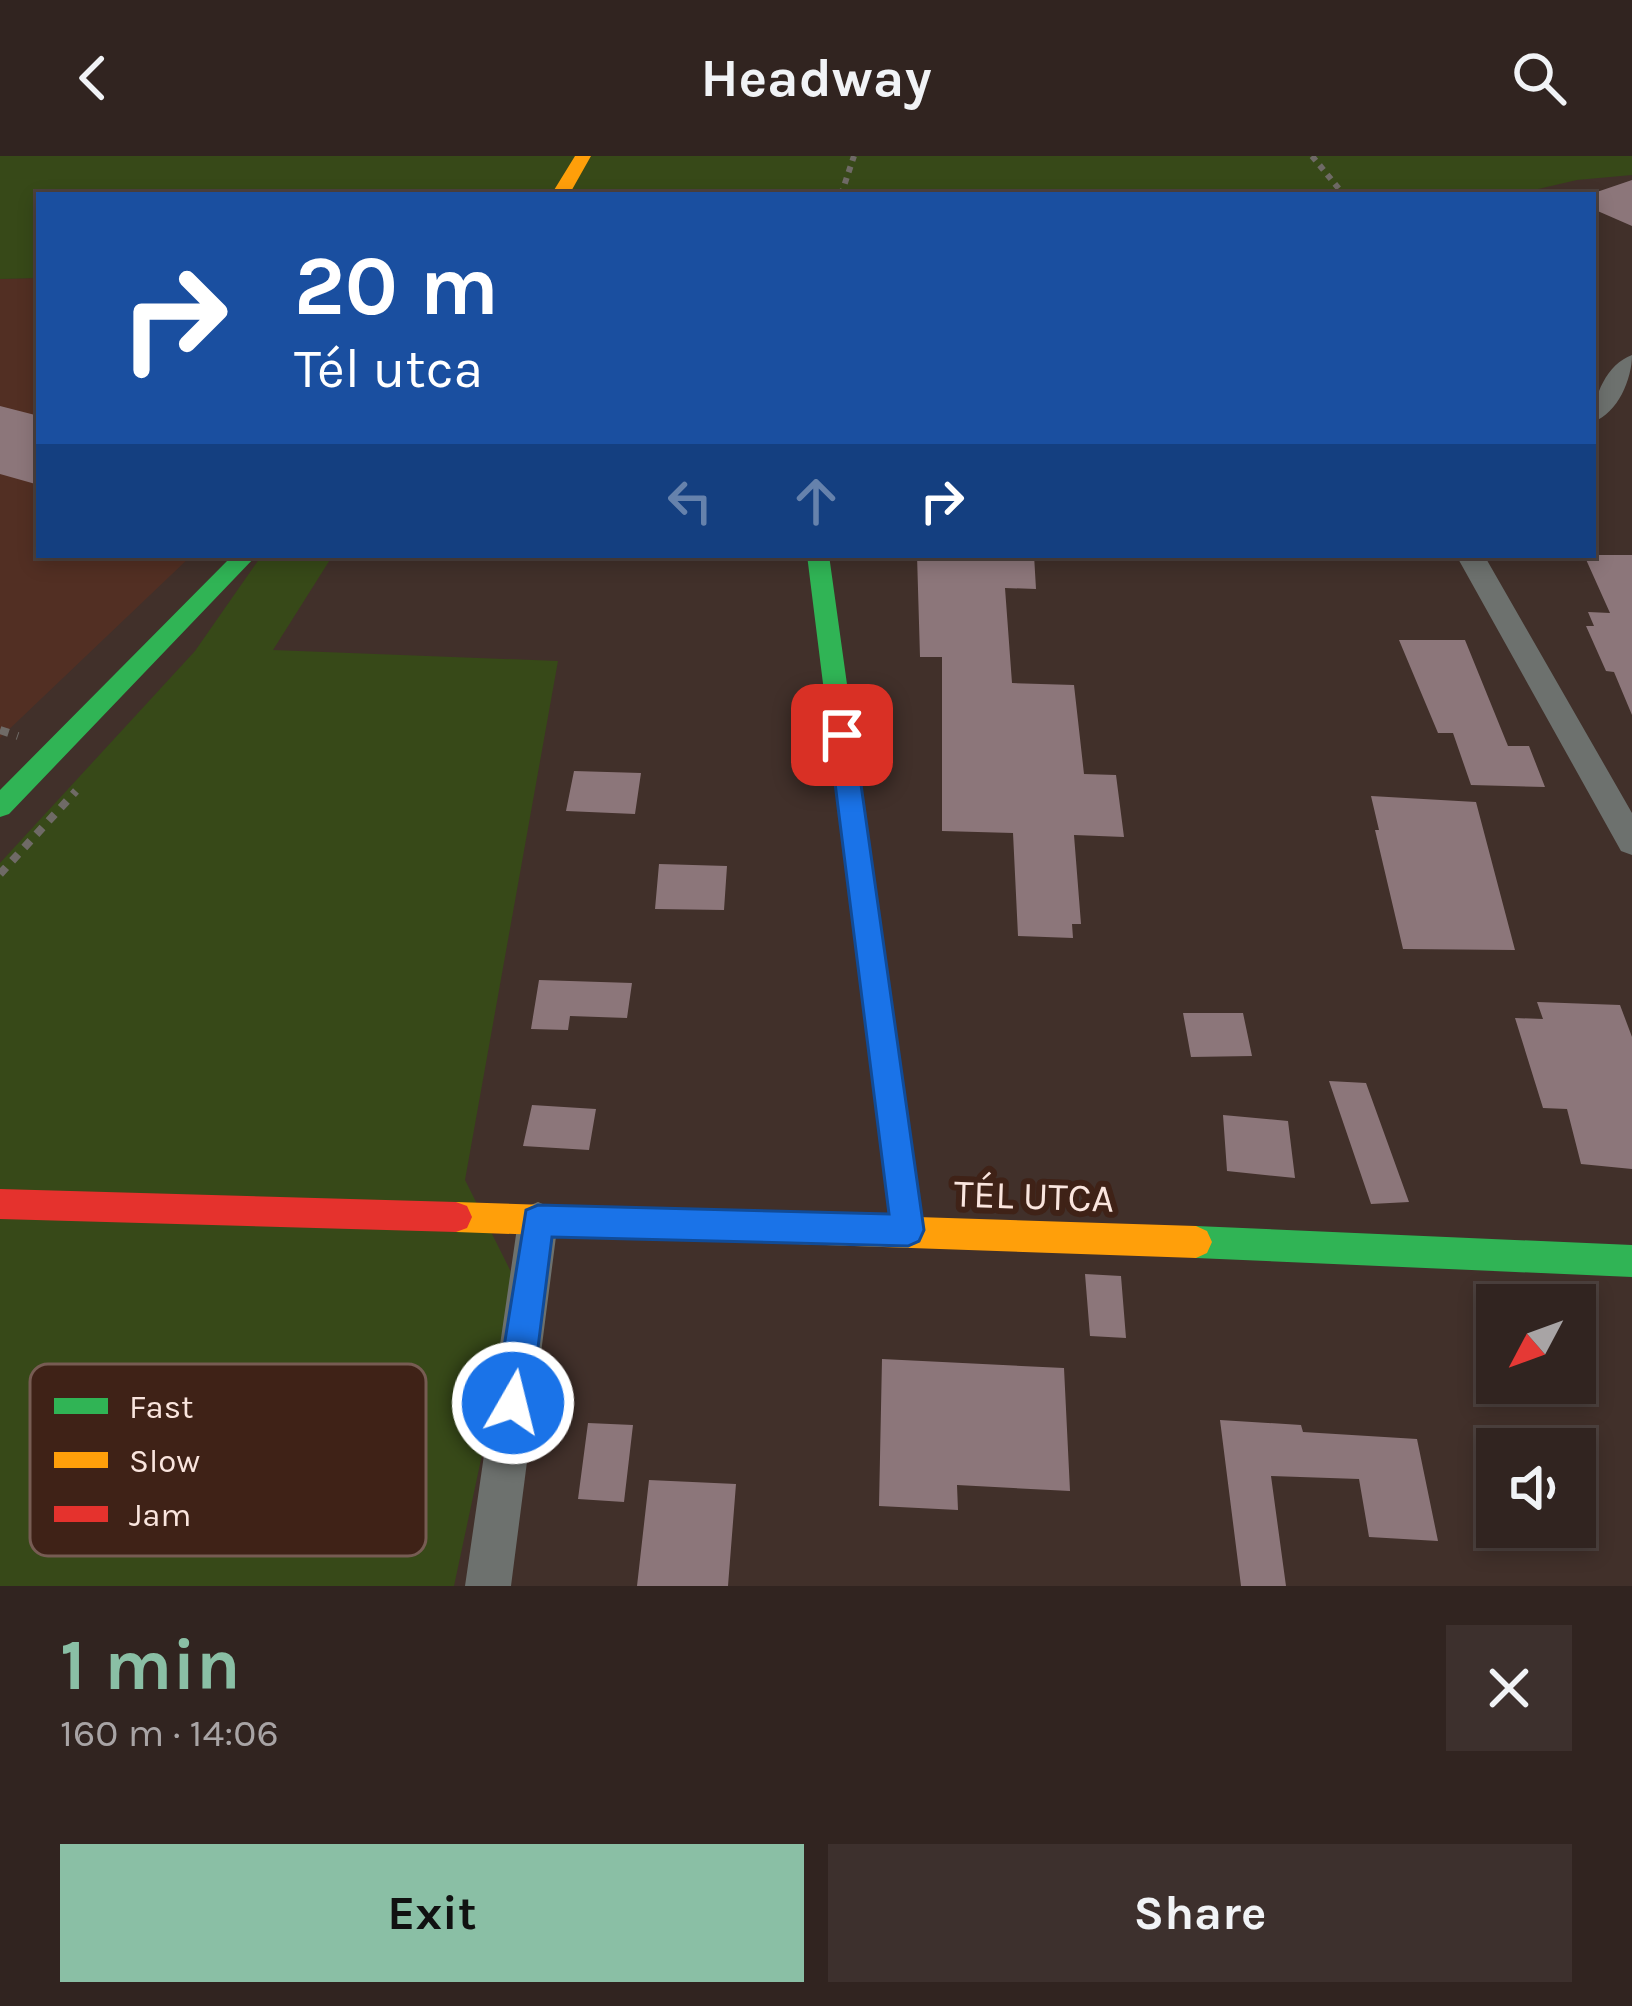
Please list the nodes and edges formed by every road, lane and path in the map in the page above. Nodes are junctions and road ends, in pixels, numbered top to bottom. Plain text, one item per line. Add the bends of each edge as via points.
1 (584, 156) edge
2 (854, 156) edge
3 (1312, 156) edge
4 (562, 192) edge
5 (842, 192) edge
6 (1342, 192) edge
7 (1632, 362) edge
8 (1596, 410) edge
9 (243, 558) edge
10 (818, 558) edge
11 (1472, 558) edge
12 (0, 807) edge
13 (1632, 842) edge
14 (0, 1204) edge
15 (538, 1221) junction
16 (908, 1230) junction
17 (1632, 1261) edge
18 (488, 1586) edge

1 - 4 street
2 - 5 path
3 - 6 path
7 - 8 street
9 - 12 street
10 - 16 street
11 - 13 street
14 - 15 street, TÉL UTCA
15 - 16 street, TÉL UTCA
15 - 18 street
16 - 17 street, TÉL UTCA

